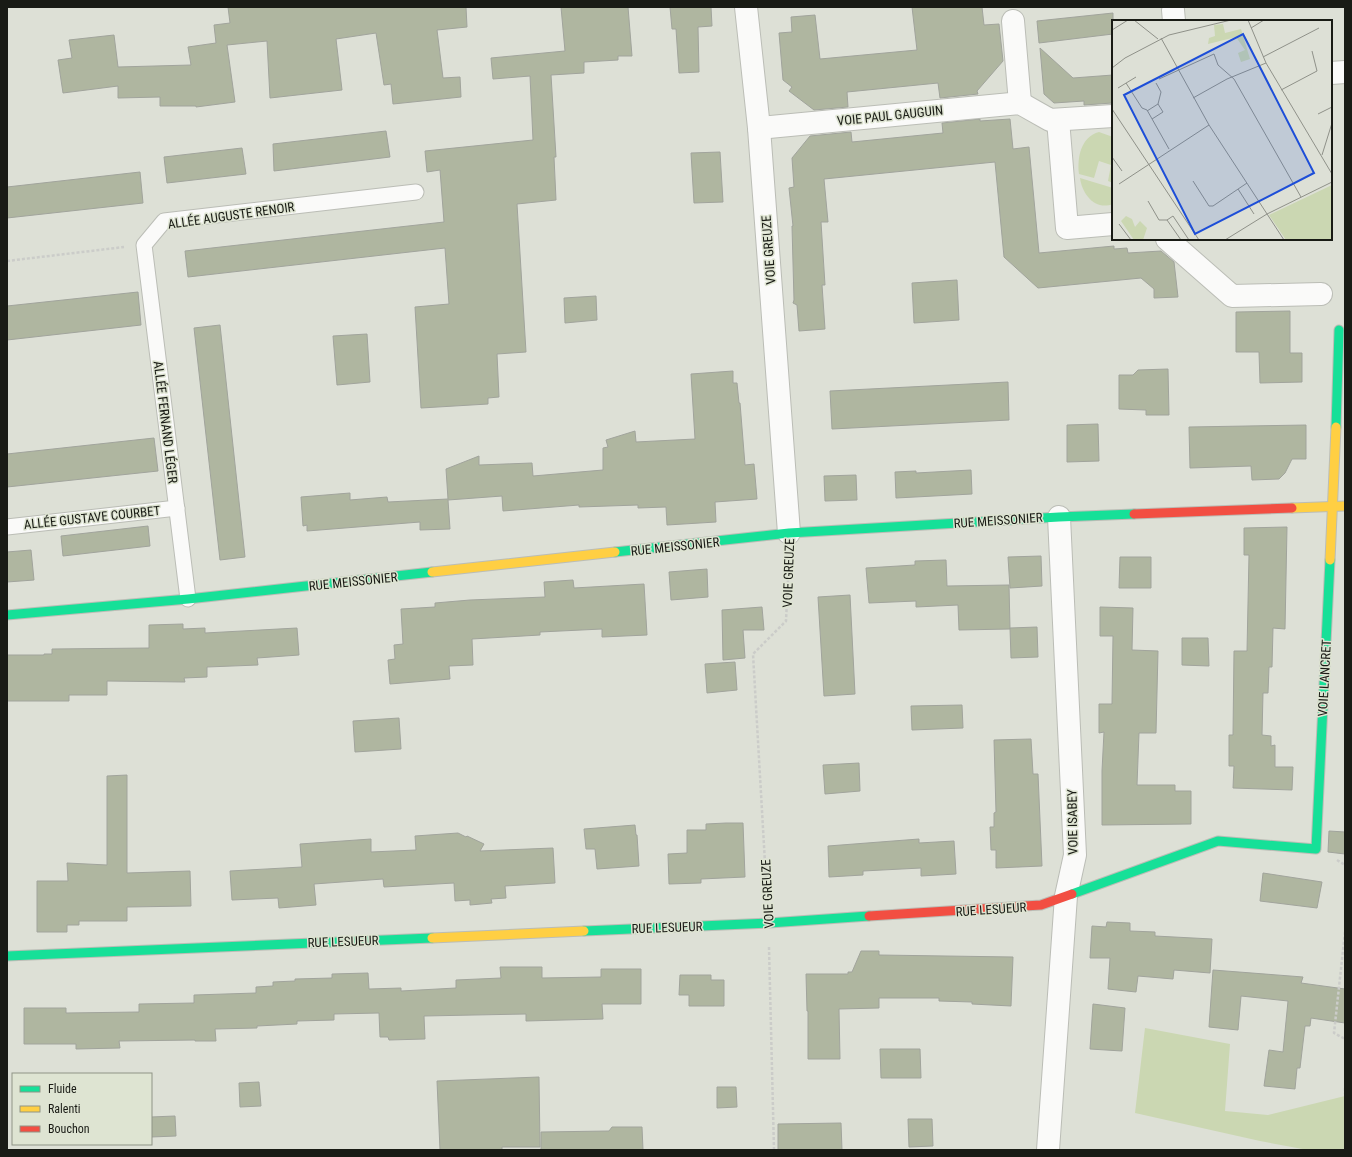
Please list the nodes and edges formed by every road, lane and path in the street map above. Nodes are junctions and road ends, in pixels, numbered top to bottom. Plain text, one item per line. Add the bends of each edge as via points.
1 (746, 7) edge
2 (1013, 21) dead end
3 (1345, 72) edge
4 (1332, 73) edge
5 (1020, 103) junction
6 (1112, 116) edge
7 (1058, 120) junction
8 (759, 128) junction
9 (416, 192) dead end
10 (1112, 224) edge
11 (1168, 240) edge
12 (144, 245) junction
13 (7, 261) edge
14 (1321, 294) dead end
15 (1340, 330) dead end
16 (1333, 506) junction
17 (1345, 506) edge
18 (177, 508) junction
19 (1059, 517) junction
20 (7, 527) edge
21 (789, 533) junction
22 (188, 599) junction
23 (7, 615) edge
24 (1316, 849) joint
25 (1066, 896) junction
26 (769, 923) junction
27 (1345, 932) edge
28 (7, 956) edge
29 (1345, 1040) edge
30 (1345, 1088) edge
31 (1345, 1094) edge
32 (774, 1150) edge
33 (1048, 1150) edge

1 - 8 street, VOIE GREUZE
2 - 5 street
3 - 4 street
5 - 7 street via 1050,120
5 - 8 street, VOIE PAUL GAUGUIN
6 - 7 street
7 - 10 street via 1067,228
8 - 21 street, VOIE GREUZE
9 - 12 lane, ALLÉE AUGUSTE RENOIR via 164,221
11 - 14 street via 1232,296
12 - 13 path
12 - 18 lane, ALLÉE FERNAND LÉGER
15 - 16 street, VOIE LANCRET
16 - 17 street, RUE MEISSONIER
16 - 19 street, RUE MEISSONIER
16 - 24 street, VOIE LANCRET
18 - 20 lane, ALLÉE GUSTAVE COURBET
18 - 22 lane, ALLÉE FERNAND LÉGER
19 - 21 street, RUE MEISSONIER
19 - 25 street, VOIE ISABEY via 1075,855
21 - 22 street, RUE MEISSONIER
21 - 26 path, VOIE GREUZE via 786,621 753,654
22 - 23 street, RUE MEISSONIER
24 - 25 street, RUE LESUEUR via 1218,842
25 - 26 street, RUE LESUEUR via 1041,906
25 - 33 street, VOIE ISABEY
26 - 28 street, RUE LESUEUR
26 - 32 path, VOIE GREUZE
27 - 29 path via 1334,1033
30 - 31 path

